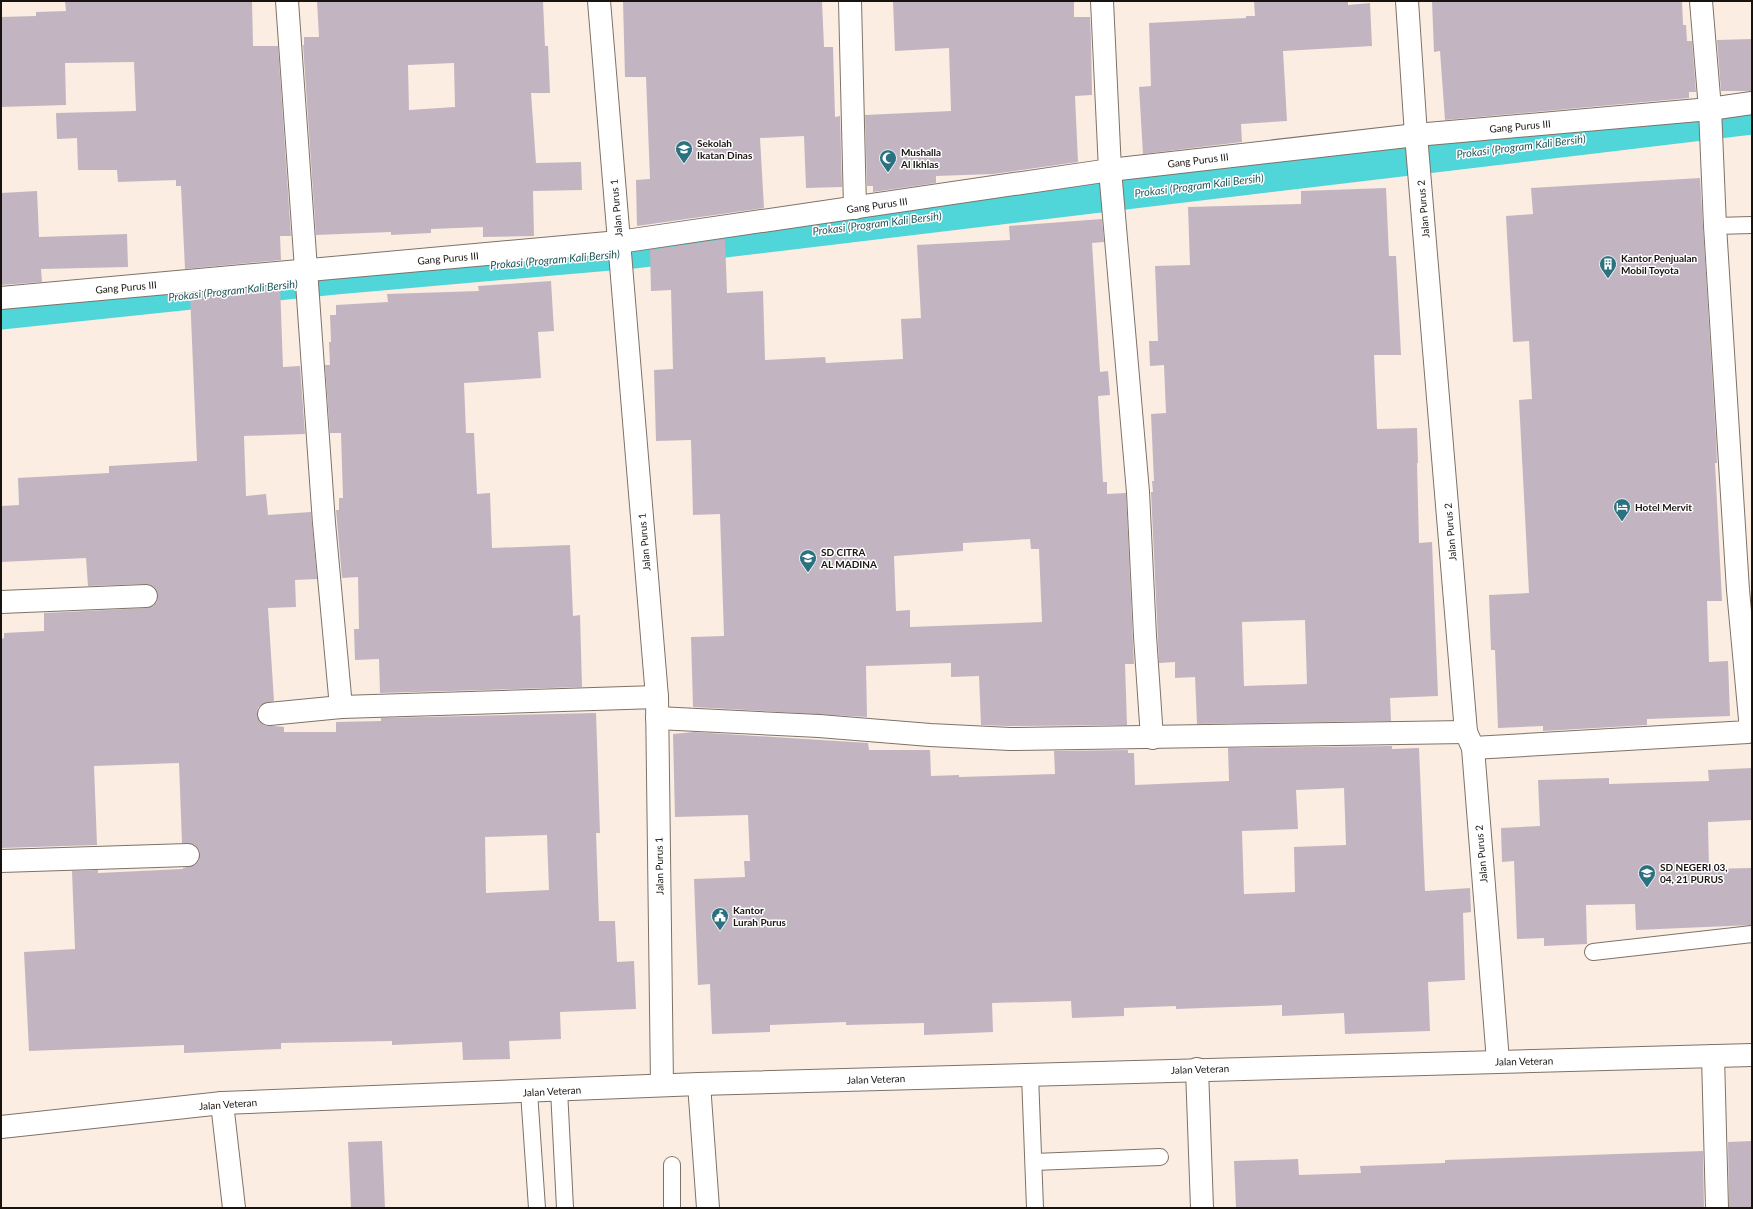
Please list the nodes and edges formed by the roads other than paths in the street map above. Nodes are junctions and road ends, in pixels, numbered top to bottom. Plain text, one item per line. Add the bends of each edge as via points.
1 (287, 1) edge
2 (599, 1) edge
3 (850, 1) edge
4 (1102, 1) edge
5 (1407, 1) edge
6 (1701, 1) edge
7 (1752, 103) edge
8 (1710, 115) junction
9 (1417, 139) junction
10 (1111, 177) junction
11 (855, 208) junction
12 (1752, 225) edge
13 (1715, 226) junction
14 (619, 245) junction
15 (306, 273) junction
16 (1, 298) edge
17 (146, 596) dead end
18 (1, 602) edge
19 (657, 697) junction
20 (342, 707) junction
21 (269, 714) dead end
22 (657, 718) junction
23 (1152, 738) junction
24 (1470, 740) junction
25 (188, 855) dead end
26 (1, 861) edge
27 (1752, 934) edge
28 (1593, 952) dead end
29 (1752, 1055) edge
30 (1713, 1056) junction
31 (1498, 1061) junction
32 (1197, 1069) junction
33 (1030, 1075) junction
34 (699, 1084) junction
35 (662, 1085) junction
36 (558, 1090) junction
37 (529, 1092) junction
38 (222, 1103) junction
39 (1, 1127) edge
40 (1160, 1157) dead end
41 (1034, 1162) junction
42 (672, 1165) dead end
43 (234, 1208) edge
44 (537, 1208) edge
45 (565, 1208) edge
46 (672, 1208) edge
47 (708, 1208) edge
48 (1035, 1208) edge
49 (1202, 1208) edge
50 (1717, 1208) edge

1 - 15 street
2 - 14 street, Jalan Purus 1
3 - 11 street
4 - 10 street
5 - 9 street, Jalan Purus 2
6 - 8 street
7 - 8 street, Gang Purus III
8 - 9 street, Gang Purus III
8 - 13 street
9 - 10 street, Gang Purus III
9 - 24 street, Jalan Purus 2
10 - 11 street, Gang Purus III
10 - 23 street via 1138,492
11 - 14 street, Gang Purus III
12 - 13 lane
13 - 24 street via 1738,590 1751,730
14 - 15 street, Gang Purus III
14 - 19 street, Jalan Purus 1
15 - 16 street, Gang Purus III
15 - 20 street via 324,523
17 - 18 street
19 - 20 street
19 - 22 street, Jalan Purus 1
20 - 21 street
22 - 23 street via 1002,738
22 - 35 street, Jalan Purus 1
23 - 24 street
24 - 31 street, Jalan Purus 2
25 - 26 street
27 - 28 lane
29 - 30 street, Jalan Veteran
30 - 31 street, Jalan Veteran
30 - 50 street
31 - 32 street, Jalan Veteran
32 - 33 street, Jalan Veteran
32 - 49 street
33 - 34 street, Jalan Veteran
33 - 41 lane
34 - 35 street, Jalan Veteran
34 - 47 street
35 - 36 street, Jalan Veteran
36 - 37 street, Jalan Veteran
36 - 45 lane
37 - 38 street, Jalan Veteran
37 - 44 lane
38 - 39 street, Jalan Veteran
38 - 43 street
40 - 41 lane
41 - 48 lane
42 - 46 lane

